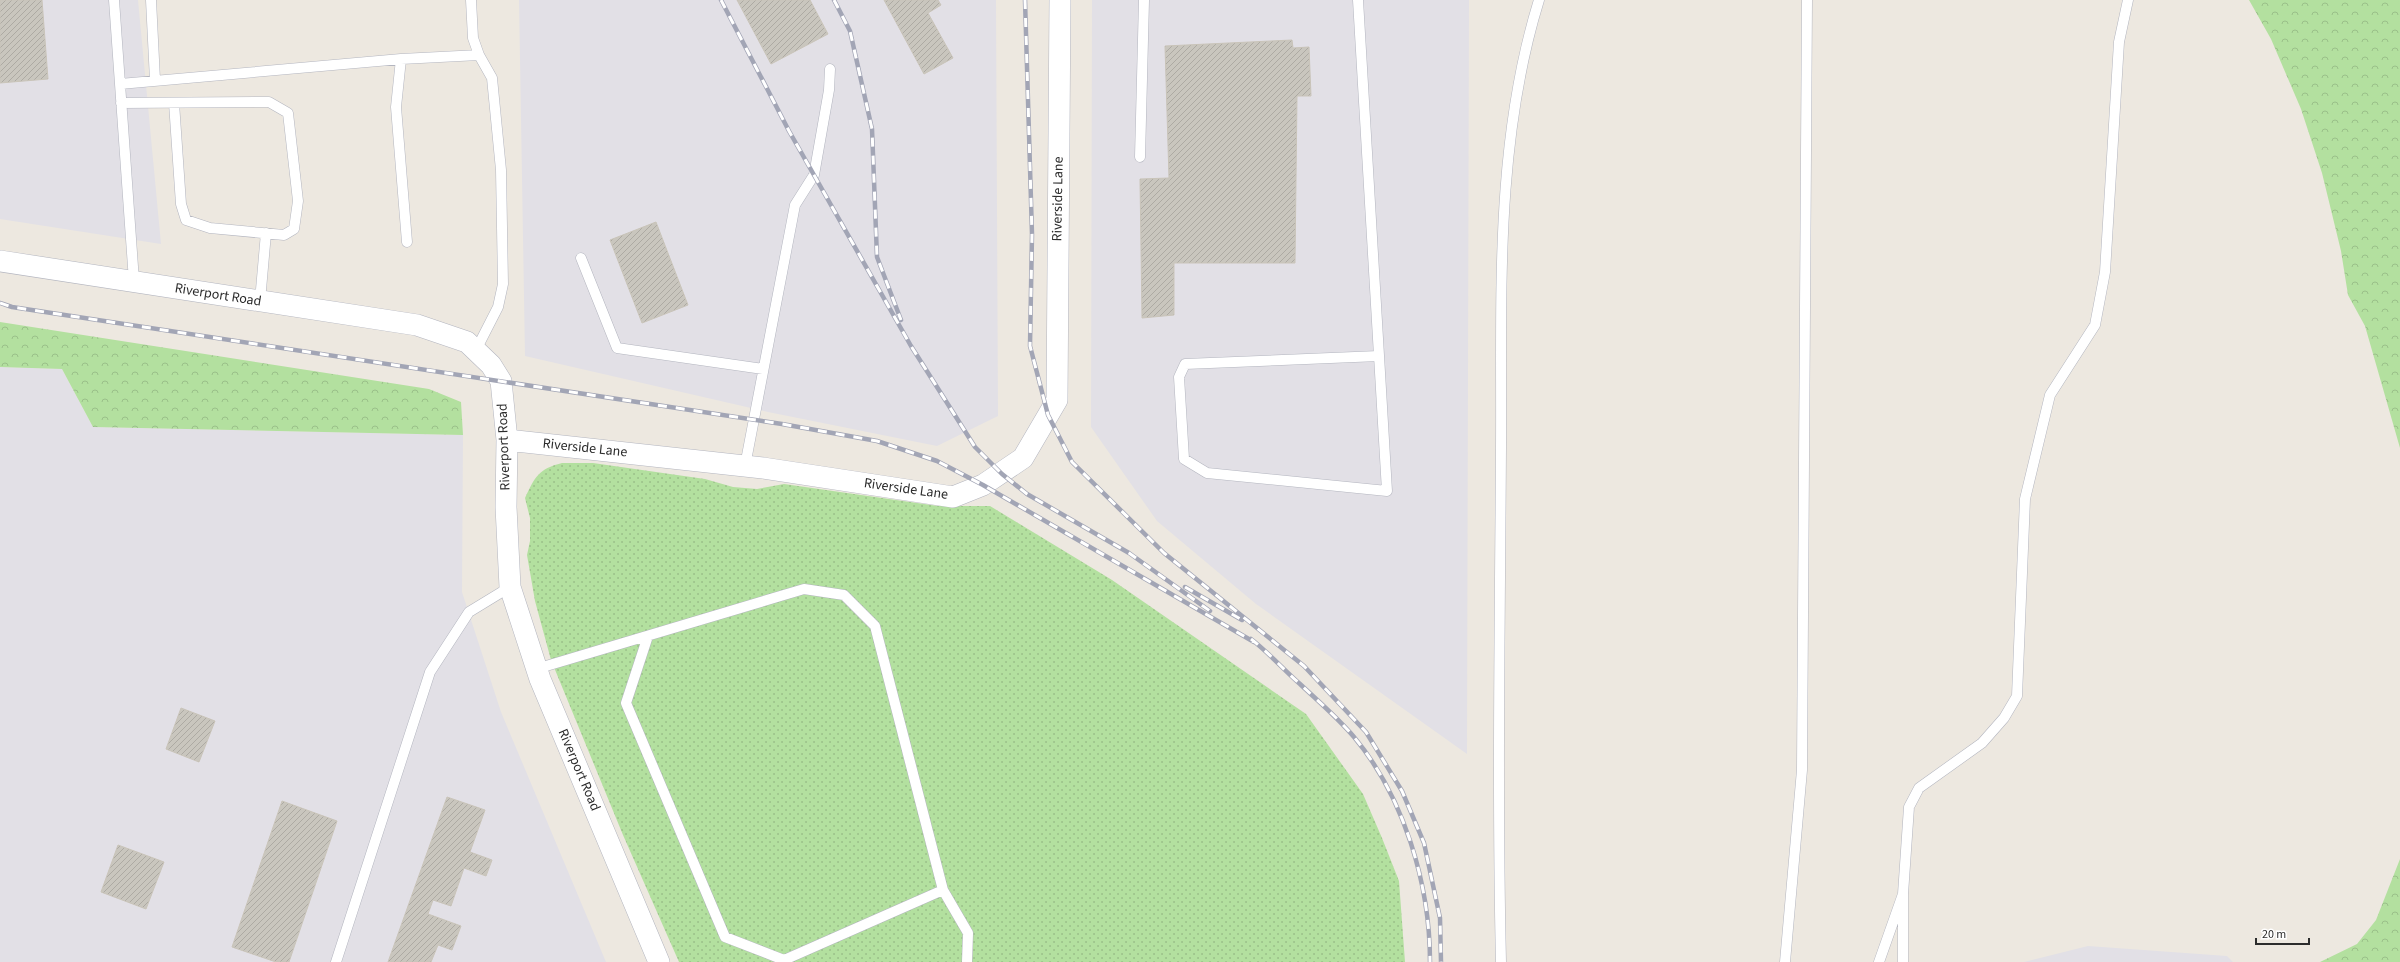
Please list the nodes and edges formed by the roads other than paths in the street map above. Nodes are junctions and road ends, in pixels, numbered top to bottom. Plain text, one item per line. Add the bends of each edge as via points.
1 (114, 0) edge
2 (151, 0) edge
3 (472, 0) edge
4 (1060, 0) edge
5 (1144, 0) edge
6 (1358, 0) edge
7 (1539, 0) edge
8 (1807, 0) edge
9 (2128, 0) edge
10 (479, 54) junction
11 (402, 59) junction
12 (830, 69) dead end
13 (155, 80) junction
14 (120, 84) junction
15 (121, 103) junction
16 (174, 103) junction
17 (1140, 157) dead end
18 (266, 233) junction
19 (408, 242) dead end
20 (581, 258) dead end
21 (0, 261) edge
22 (134, 281) junction
23 (260, 301) junction
24 (476, 350) junction
25 (1379, 356) junction
26 (763, 369) junction
27 (507, 440) junction
28 (745, 466) junction
29 (510, 587) junction
30 (648, 636) junction
31 (536, 670) junction
32 (943, 890) junction
33 (1904, 894) junction
34 (784, 961) edge
35 (336, 962) edge
36 (660, 962) edge
37 (967, 962) edge
38 (1501, 962) edge
39 (1785, 962) edge
40 (1879, 962) edge
41 (1903, 962) edge

1 - 14 lane
2 - 13 lane
3 - 10 lane via 472,38
4 - 28 street, Riverside Lane via 1057,400 1023,458 983,485 952,497
5 - 17 lane
6 - 25 lane
7 - 38 lane via 1514,103 1508,147 1503,256 1498,826
8 - 39 lane via 1802,770
9 - 33 lane via 2120,42 2105,272 2095,325 2050,395 2025,499 2017,696 2004,718 1982,743 1920,788 1909,807
10 - 11 lane
10 - 24 lane via 492,78 501,170 503,284 498,307
11 - 13 lane
11 - 19 lane via 396,107
12 - 26 lane via 829,90 814,175 795,205
13 - 14 lane
14 - 15 lane
15 - 16 lane
15 - 22 lane
16 - 18 lane via 181,204 186,220 210,228
16 - 18 lane via 269,102 288,112 298,201 296,223 294,229 284,235
18 - 23 lane
20 - 26 lane via 617,348
21 - 22 street, Riverport Road
22 - 23 street, Riverport Road
23 - 24 street, Riverport Road via 417,325 467,342
24 - 27 street, Riverport Road via 491,364 500,381
25 - 25 lane via 1387,492 1207,473 1184,460 1179,377 1185,364
26 - 28 lane
27 - 28 street, Riverside Lane
27 - 29 street, Riverport Road via 506,507
29 - 31 street, Riverport Road
29 - 35 lane via 469,612 430,672
30 - 31 lane
30 - 32 lane via 804,589 844,595 875,626
30 - 34 lane via 626,703 725,937
31 - 36 street, Riverport Road
32 - 34 lane
32 - 37 lane via 968,933
33 - 40 lane
33 - 41 lane

